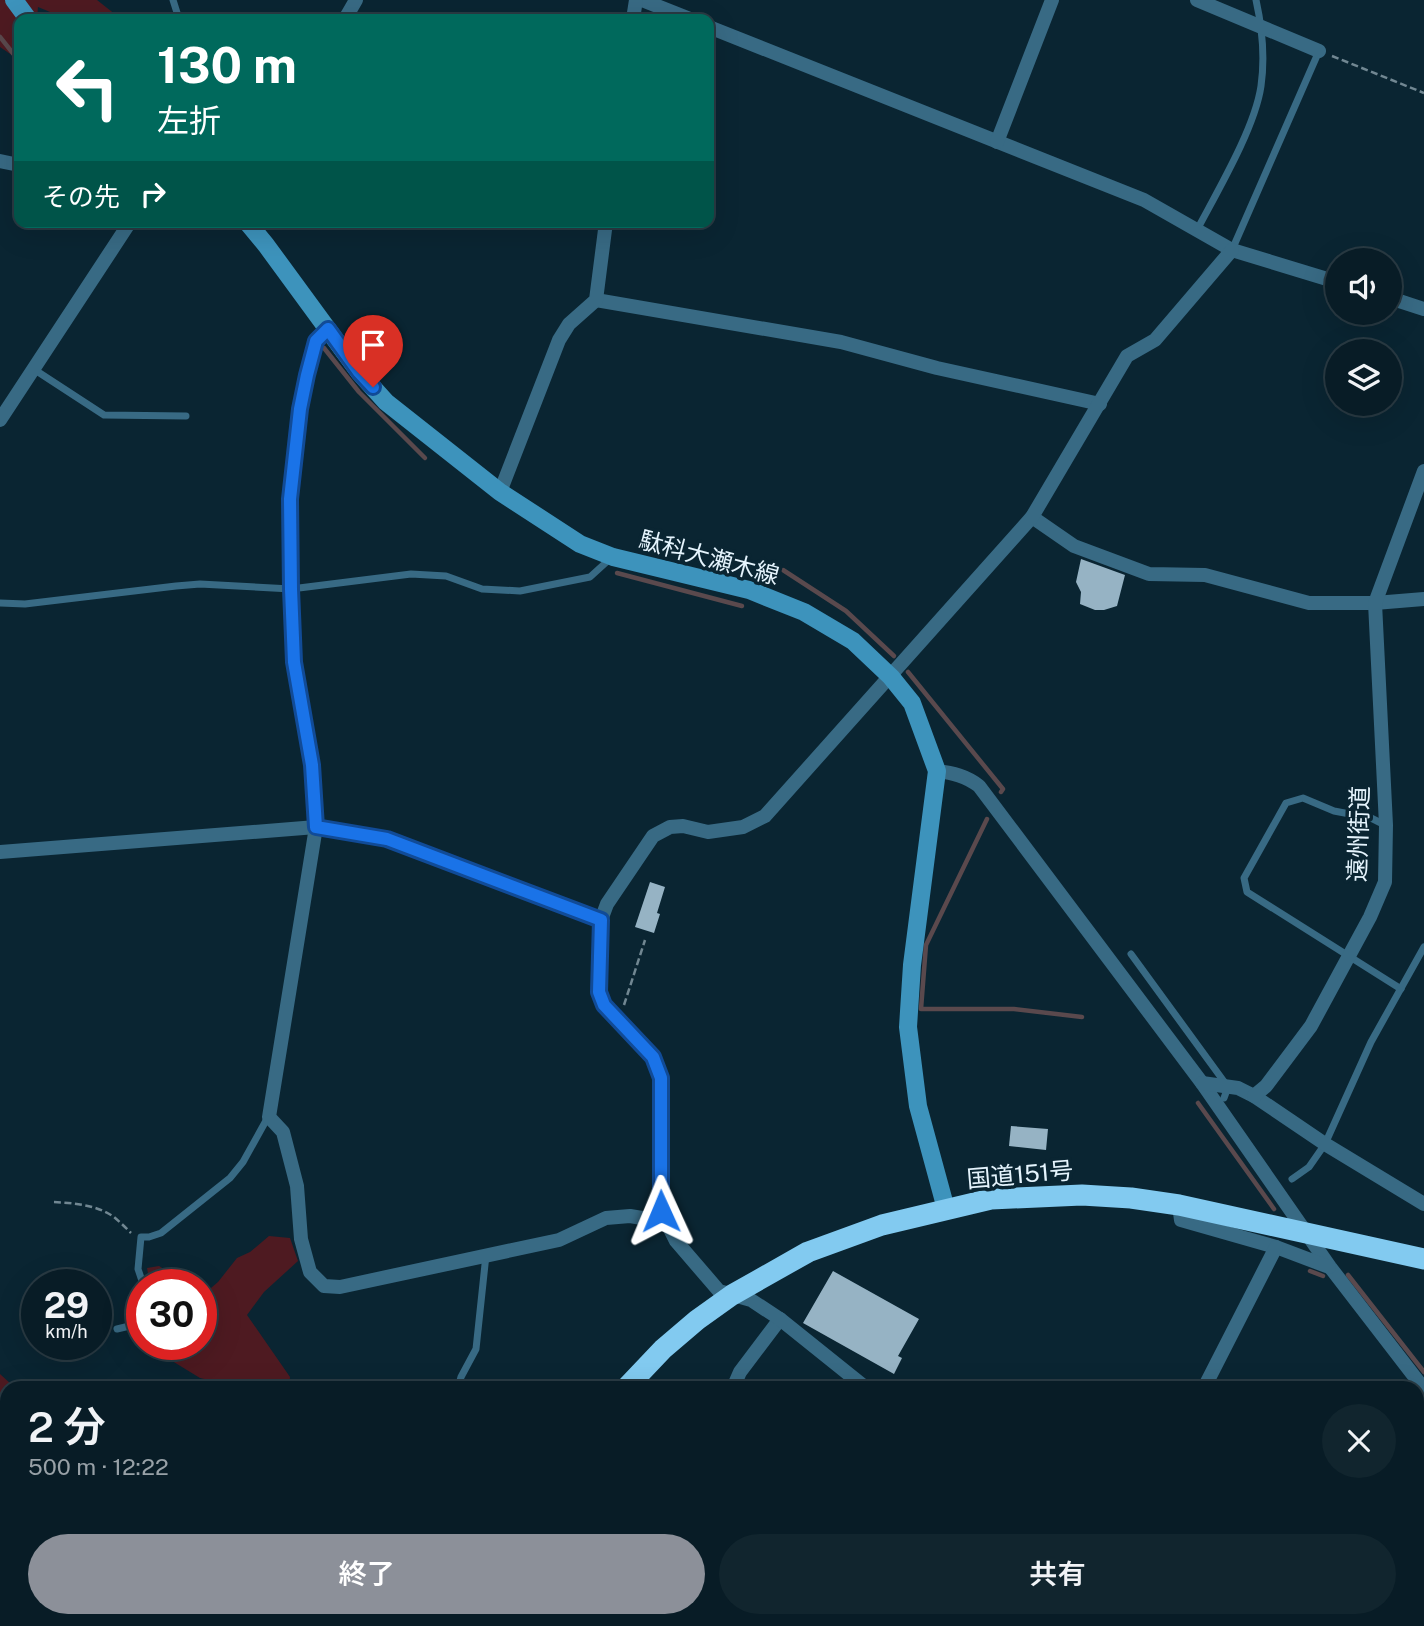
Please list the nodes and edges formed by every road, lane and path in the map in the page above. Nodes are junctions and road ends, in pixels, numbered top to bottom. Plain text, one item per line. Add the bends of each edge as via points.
1 (642, 0) edge
2 (1052, 0) edge
3 (1197, 0) edge
4 (1256, 0) edge
5 (677, 14) edge
6 (1262, 26) junction
7 (714, 29) edge
8 (1319, 51) junction
9 (1424, 93) edge
10 (997, 142) junction
11 (126, 228) edge
12 (252, 228) edge
13 (605, 228) edge
14 (1196, 230) junction
15 (1232, 250) junction
16 (1325, 278) edge
17 (596, 300) junction
18 (1402, 302) edge
19 (1424, 309) edge
20 (328, 329) junction
21 (34, 370) junction
22 (7, 398) edge
23 (1100, 404) junction
24 (186, 416) dead end
25 (0, 420) edge
26 (1424, 471) edge
27 (500, 492) junction
28 (1032, 517) junction
29 (613, 557) junction
30 (291, 589) junction
31 (1424, 599) edge
32 (0, 603) edge
33 (1376, 603) junction
34 (891, 677) junction
35 (937, 771) junction
36 (1386, 825) junction
37 (316, 827) junction
38 (0, 852) edge
39 (601, 920) junction
40 (645, 940) dead end
41 (1424, 947) edge
42 (1131, 954) dead end
43 (1348, 957) junction
44 (1401, 989) junction
45 (619, 1021) junction
46 (1202, 1083) junction
47 (1226, 1092) junction
48 (1254, 1096) junction
49 (268, 1117) junction
50 (1325, 1144) junction
51 (1292, 1179) dead end
52 (54, 1202) dead end
53 (1179, 1205) junction
54 (1424, 1205) edge
55 (946, 1209) junction
56 (664, 1219) junction
57 (141, 1237) junction
58 (1276, 1247) junction
59 (486, 1255) junction
60 (1424, 1259) edge
61 (1330, 1268) junction
62 (138, 1269) edge
63 (732, 1295) junction
64 (780, 1319) junction
65 (126, 1327) edge
66 (117, 1329) dead end
67 (460, 1381) edge
68 (633, 1381) edge
69 (736, 1381) edge
70 (857, 1381) edge
71 (1209, 1381) edge
72 (1418, 1381) edge

1 - 5 street
2 - 10 street
3 - 6 street
4 - 6 lane
6 - 8 street
6 - 14 lane via 1261,87 1253,115
7 - 10 street
8 - 9 path
8 - 15 lane
10 - 14 street via 1144,200
11 - 21 street
12 - 20 main road, 駄科大瀬木線
13 - 17 street
14 - 15 street
15 - 16 street
15 - 23 street via 1155,340 1127,356
17 - 23 street via 841,342
17 - 27 street via 569,324 559,340
18 - 19 street
20 - 27 main road, 駄科大瀬木線 via 386,402
20 - 30 street via 316,341 300,409 290,499
21 - 22 street
21 - 24 lane via 104,415
22 - 25 street
23 - 28 street
26 - 33 street, 遠州街道
27 - 29 main road, 駄科大瀬木線 via 580,544
28 - 33 street via 1074,546 1149,574 1205,575 1309,603
28 - 34 street
29 - 30 lane via 590,578 520,591 482,589 446,576 411,574
29 - 34 main road, 駄科大瀬木線 via 749,590 804,612 853,641
30 - 32 lane via 200,584
30 - 37 street via 294,662 312,765
31 - 33 street
33 - 36 street, 遠州街道
34 - 35 main road, 駄科大瀬木線 via 912,704
34 - 39 street via 765,816 743,827 708,832 670,827 653,836
35 - 46 street via 954,773 979,786
35 - 55 main road, 駄科大瀬木線 via 908,1027 918,1106
36 - 43 street, 遠州街道 via 1385,882
36 - 43 lane via 1303,797 1286,803 1244,878 1247,892
37 - 38 street
37 - 39 street via 387,839
37 - 49 street
39 - 45 street via 599,992
40 - 45 path
41 - 44 lane
42 - 47 lane
43 - 44 lane
43 - 48 street, 遠州街道 via 1311,1026
44 - 50 lane via 1371,1042
45 - 56 street via 653,1057 661,1078
46 - 47 street
46 - 61 street
47 - 48 street via 1238,1088
48 - 50 street
49 - 57 lane via 230,1178 161,1233
49 - 59 street via 283,1132 297,1186 301,1240 310,1272 324,1286 340,1287
50 - 51 lane via 1309,1167
50 - 54 street
52 - 57 path via 98,1209
53 - 55 highway, 国道151号 via 1049,1195 991,1199
53 - 58 street via 1181,1220
53 - 60 highway, 国道151号
55 - 63 highway, 国道151号 via 882,1225 807,1252
56 - 59 street via 606,1217 559,1240
56 - 63 street via 676,1241 719,1291
57 - 62 lane
58 - 61 street
58 - 71 street
59 - 67 lane via 476,1349
61 - 72 street
63 - 64 street via 751,1300
63 - 68 highway, 国道151号 via 663,1349
64 - 69 street
64 - 70 street
65 - 66 lane

